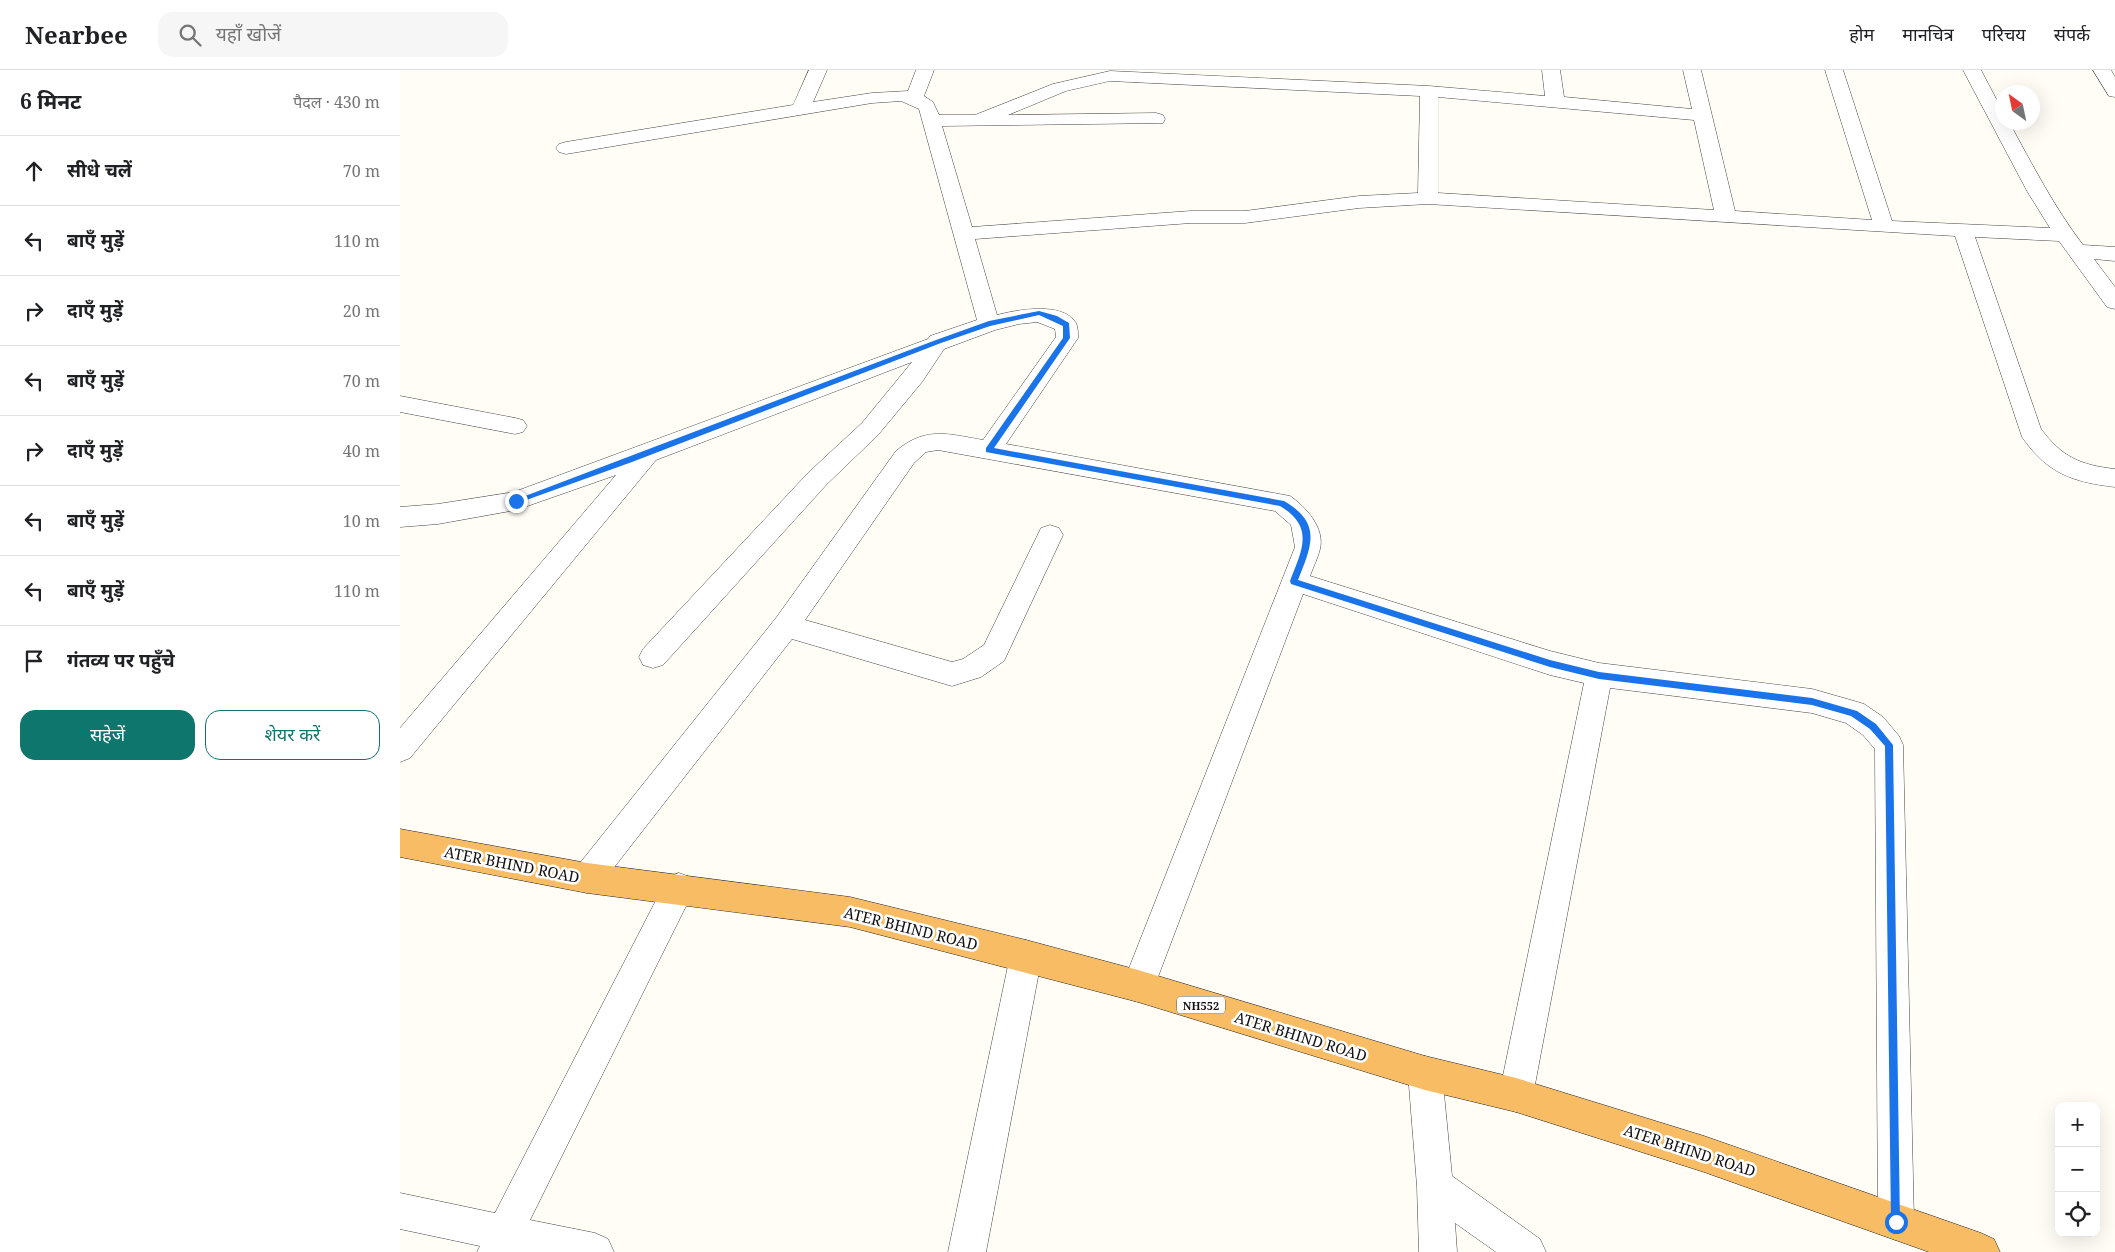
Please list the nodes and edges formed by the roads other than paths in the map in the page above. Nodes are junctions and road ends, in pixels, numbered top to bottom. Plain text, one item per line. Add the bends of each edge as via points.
1 (818, 70) edge
2 (925, 70) edge
3 (1551, 70) edge
4 (1692, 70) edge
5 (1834, 70) edge
6 (1972, 70) edge
7 (2102, 70) edge
8 (1429, 90) junction
9 (2115, 92) edge
10 (915, 96) junction
11 (1555, 102) junction
12 (800, 110) junction
13 (1702, 115) junction
14 (1156, 119) dead end
15 (979, 120) junction
16 (932, 121) junction
17 (566, 148) dead end
18 (1428, 198) junction
19 (1726, 217) junction
20 (1884, 227) junction
21 (1963, 231) junction
22 (963, 234) junction
23 (2065, 235) junction
24 (2078, 251) junction
25 (2115, 254) edge
26 (2115, 302) edge
27 (989, 324) junction
28 (938, 341) junction
29 (400, 404) edge
30 (516, 426) dead end
31 (989, 450) junction
32 (649, 453) junction
33 (2115, 478) edge
34 (400, 517) edge
35 (1050, 535) dead end
36 (1294, 581) junction
37 (786, 626) junction
38 (653, 658) dead end
39 (1599, 676) junction
40 (400, 749) edge
41 (400, 843) edge
42 (587, 878) junction
43 (679, 888) junction
44 (1026, 956) junction
45 (1138, 986) junction
46 (1425, 1073) junction
47 (1516, 1095) junction
48 (1435, 1186) junction
49 (400, 1211) edge
50 (1896, 1222) junction
51 (500, 1242) edge
52 (595, 1252) edge
53 (967, 1252) edge
54 (1438, 1252) edge
55 (1527, 1252) edge
56 (1981, 1252) edge

1 - 12 street
2 - 10 street
3 - 11 street
4 - 13 street
5 - 20 street
6 - 23 street via 2037,192
7 - 9 street
8 - 11 street
8 - 15 street via 1110,76 1065,85
8 - 18 street
10 - 12 street via 901,95
10 - 16 street via 927,106
11 - 13 street
12 - 17 street
13 - 19 street
14 - 15 street
15 - 16 street
16 - 22 street
18 - 19 street
18 - 22 street via 1359,202 1245,217 1191,217
19 - 20 street
20 - 21 street
21 - 23 street
21 - 33 street via 2030,431 2042,449 2074,471
22 - 27 street
23 - 24 street
24 - 25 street
24 - 26 street
27 - 28 street
27 - 31 street via 1039,313 1066,325 1067,338
28 - 32 street
28 - 38 street via 870,429 818,478
29 - 30 street
31 - 36 street via 1281,503 1304,521 1308,546
31 - 37 street via 938,441 919,445 905,457
32 - 34 street via 516,501
32 - 40 street
35 - 37 street via 994,653 971,669 952,674
36 - 39 street
36 - 45 street
37 - 42 street
39 - 47 street
39 - 50 street via 1812,701 1854,713 1873,726 1889,745
41 - 42 highway, ATER BHIND ROAD / NH552
42 - 43 highway, ATER BHIND ROAD / NH552
43 - 44 highway, ATER BHIND ROAD / NH552 via 850,912
43 - 51 street
44 - 45 highway, ATER BHIND ROAD / NH552
44 - 53 street
45 - 46 highway, ATER BHIND ROAD / NH552
46 - 47 highway, ATER BHIND ROAD / NH552
46 - 48 street
47 - 50 highway, ATER BHIND ROAD / NH552 via 1704,1154
48 - 54 street
48 - 55 street
49 - 51 street
50 - 56 highway, ATER BHIND ROAD / NH552
51 - 52 street

